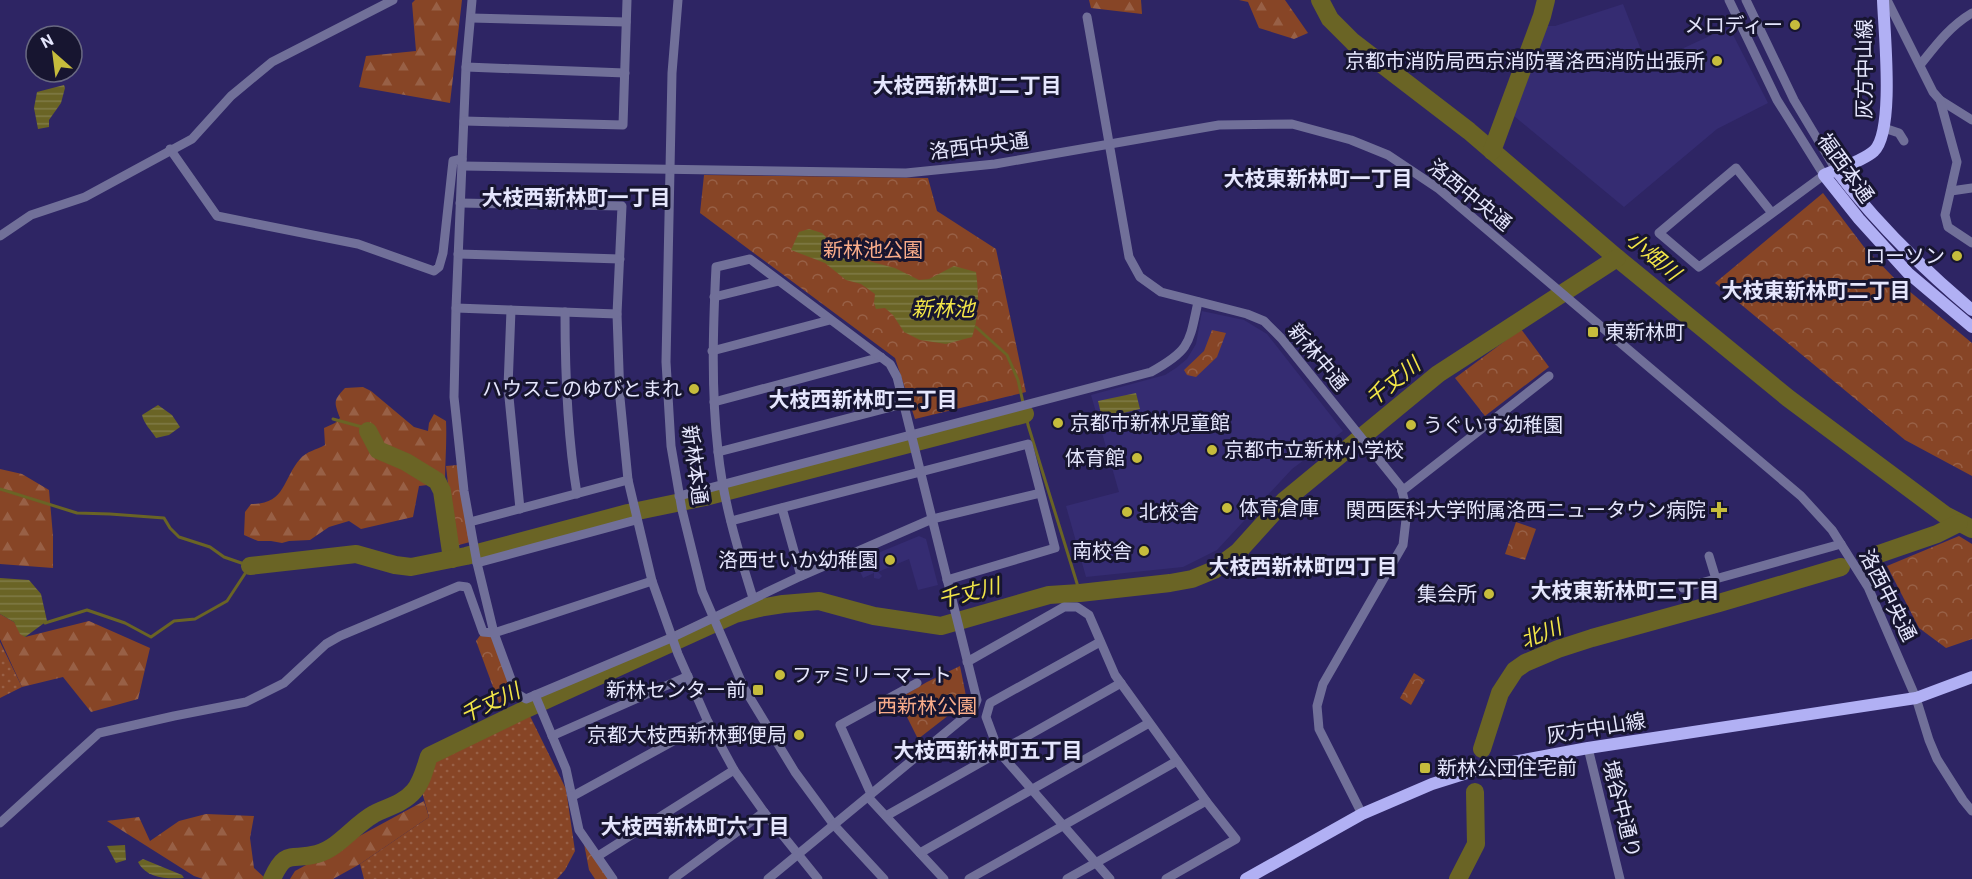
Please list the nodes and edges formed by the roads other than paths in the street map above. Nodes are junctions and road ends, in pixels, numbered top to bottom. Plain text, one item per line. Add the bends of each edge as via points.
1 (393, 0) edge
2 (472, 0) edge
3 (627, 0) edge
4 (678, 0) edge
5 (1729, 0) edge
6 (1746, 0) edge
7 (1885, 0) edge
8 (1972, 13) edge
9 (1087, 17) dead end
10 (471, 18) junction
11 (626, 22) junction
12 (1920, 64) junction
13 (466, 67) junction
14 (625, 74) junction
15 (1940, 100) junction
16 (1972, 120) edge
17 (464, 121) junction
18 (1884, 128) junction
19 (1904, 141) dead end
20 (1109, 144) junction
21 (170, 149) junction
22 (462, 163) junction
23 (671, 170) junction
24 (1836, 170) junction
25 (1824, 175) junction
26 (1972, 188) edge
27 (1951, 191) junction
28 (460, 203) junction
29 (1772, 213) junction
30 (0, 236) edge
31 (1972, 243) edge
32 (458, 254) junction
33 (620, 259) junction
34 (779, 281) junction
35 (714, 297) junction
36 (1198, 302) junction
37 (456, 308) junction
38 (511, 310) junction
39 (1972, 310) edge
40 (566, 312) junction
41 (617, 314) junction
42 (830, 320) junction
43 (1972, 327) edge
44 (712, 351) junction
45 (881, 357) junction
46 (1549, 376) dead end
47 (714, 402) junction
48 (903, 404) junction
49 (911, 435) junction
50 (718, 452) junction
51 (920, 471) junction
52 (628, 480) junction
53 (724, 484) junction
54 (1402, 491) junction
55 (1040, 493) junction
56 (577, 494) junction
57 (679, 496) junction
58 (782, 508) junction
59 (520, 509) junction
60 (932, 519) junction
61 (636, 520) junction
62 (731, 521) junction
63 (470, 522) junction
64 (1841, 544) junction
65 (1709, 556) dead end
66 (477, 563) junction
67 (801, 576) junction
68 (1716, 579) junction
69 (947, 580) junction
70 (652, 581) junction
71 (1683, 588) dead end
72 (753, 598) junction
73 (712, 618) junction
74 (494, 633) junction
75 (671, 638) junction
76 (1100, 642) junction
77 (967, 662) junction
78 (688, 676) junction
79 (1972, 677) edge
80 (917, 683) dead end
81 (1121, 683) junction
82 (535, 695) junction
83 (1916, 698) junction
84 (708, 722) junction
85 (1149, 723) junction
86 (552, 736) junction
87 (1588, 748) junction
88 (999, 752) junction
89 (1177, 761) junction
90 (734, 770) junction
91 (1032, 789) junction
92 (869, 795) junction
93 (573, 796) junction
94 (1206, 801) junction
95 (1972, 811) edge
96 (764, 812) junction
97 (1362, 814) junction
98 (886, 816) junction
99 (0, 822) edge
100 (834, 825) junction
101 (1063, 826) junction
102 (920, 853) junction
103 (798, 854) junction
104 (598, 856) junction
105 (1096, 863) junction
106 (613, 879) edge
107 (673, 879) edge
108 (768, 879) edge
109 (818, 879) edge
110 (884, 879) edge
111 (944, 879) edge
112 (969, 879) edge
113 (1067, 879) edge
114 (1110, 879) edge
115 (1166, 879) edge
116 (1246, 879) edge
117 (1620, 879) edge

1 - 21 street via 272,62 231,96 192,138
2 - 10 street
3 - 11 street
4 - 23 street, 新林本通
5 - 25 street, 福西本通 via 1777,100
6 - 24 street, 福西本通 via 1794,100
7 - 12 street
7 - 18 main road, 灰方中山線
8 - 12 street via 1943,35
9 - 20 street, 新林中通
10 - 11 street
10 - 13 street
11 - 14 street
12 - 15 street
13 - 14 street
13 - 17 street
14 - 17 street via 623,124
15 - 16 street
15 - 27 street via 1957,162
17 - 22 street
18 - 19 street via 1899,133
18 - 24 main road, 灰方中山線 via 1881,142 1873,152
20 - 23 street, 洛西中央通 via 995,164 906,173
20 - 36 street, 新林中通 via 1129,257 1140,277 1161,292
20 - 64 street, 洛西中央通 via 1219,125 1292,124 1388,155 1439,189 1801,496
21 - 22 street via 217,216 358,244 434,271 443,253 453,161
21 - 30 street via 85,197 31,215
22 - 23 street, 洛西中央通
22 - 28 street
23 - 57 street, 新林本通 via 666,362 671,446
24 - 25 main road, 灰方中山線
24 - 39 main road, 福西本通 via 1904,249
25 - 29 street
25 - 43 main road, 福西本通 via 1908,273
26 - 27 street
27 - 31 street via 1945,214 1948,227
28 - 32 street
28 - 33 street via 622,206
29 - 29 street via 1736,168 1659,233 1699,267
32 - 33 street
32 - 37 street
33 - 41 street
34 - 35 street
34 - 35 street via 750,259 716,267
34 - 42 street
35 - 44 street
36 - 49 street via 1189,342 1175,358 1151,372
36 - 54 street, 新林中通 via 1264,321
37 - 38 street
37 - 63 street via 454,397
38 - 40 street
38 - 59 street via 508,387
40 - 41 street
40 - 56 street via 570,450
41 - 52 street
42 - 44 street
42 - 45 street
44 - 47 street
45 - 47 street
45 - 48 street via 897,377
46 - 54 street
47 - 50 street
48 - 49 street
48 - 50 street
49 - 51 street
49 - 53 street
50 - 53 street
51 - 55 street via 1028,444
51 - 58 street
51 - 60 street
52 - 56 street
52 - 61 street
53 - 57 street
53 - 62 street
54 - 97 street, 新林中通 via 1407,511 1403,544 1323,684 1317,706 1319,729
55 - 60 street
55 - 69 street via 1055,548
56 - 59 street
57 - 73 street, 新林本通
58 - 62 street
58 - 67 street
59 - 63 street
60 - 67 street
60 - 69 street
61 - 66 street
61 - 70 street
62 - 72 street
63 - 66 street
64 - 68 street
64 - 83 street, 洛西中央通 via 1868,587
65 - 68 street
66 - 74 street
67 - 72 street
68 - 71 street
69 - 77 street
70 - 74 street
70 - 75 street
72 - 73 street
73 - 75 street
73 - 100 street, 新林本通 via 773,739
74 - 82 street via 516,693 526,699
74 - 99 street via 483,632 467,587 459,586 340,636 326,644 285,683 246,702 99,734
75 - 78 street
75 - 82 street
76 - 77 street via 1089,615 1077,607 1064,607
76 - 81 street
76 - 88 street via 990,703 986,717
77 - 92 street via 977,700 973,710
78 - 84 street
78 - 86 street
79 - 83 main road, 灰方中山線
80 - 92 street via 840,725
81 - 85 street
81 - 88 street
82 - 86 street
83 - 87 main road, 灰方中山線
83 - 95 street, 洛西中央通 via 1937,759
84 - 90 street
84 - 93 street
85 - 89 street
85 - 91 street
86 - 93 street
87 - 97 main road, 灰方中山線 via 1453,777
87 - 117 street, 境谷中通り
88 - 91 street
88 - 98 street
89 - 94 street
89 - 101 street
90 - 96 street
90 - 104 street
91 - 101 street
91 - 102 street
92 - 98 street
92 - 100 street
93 - 104 street via 579,830
94 - 105 street
94 - 115 street via 1236,839
96 - 103 street
96 - 107 street
97 - 116 main road, 灰方中山線
98 - 102 street
100 - 103 street
100 - 110 street, 新林本通
101 - 105 street
101 - 112 street
102 - 111 street
103 - 108 street
103 - 109 street
104 - 106 street
105 - 113 street
105 - 114 street

